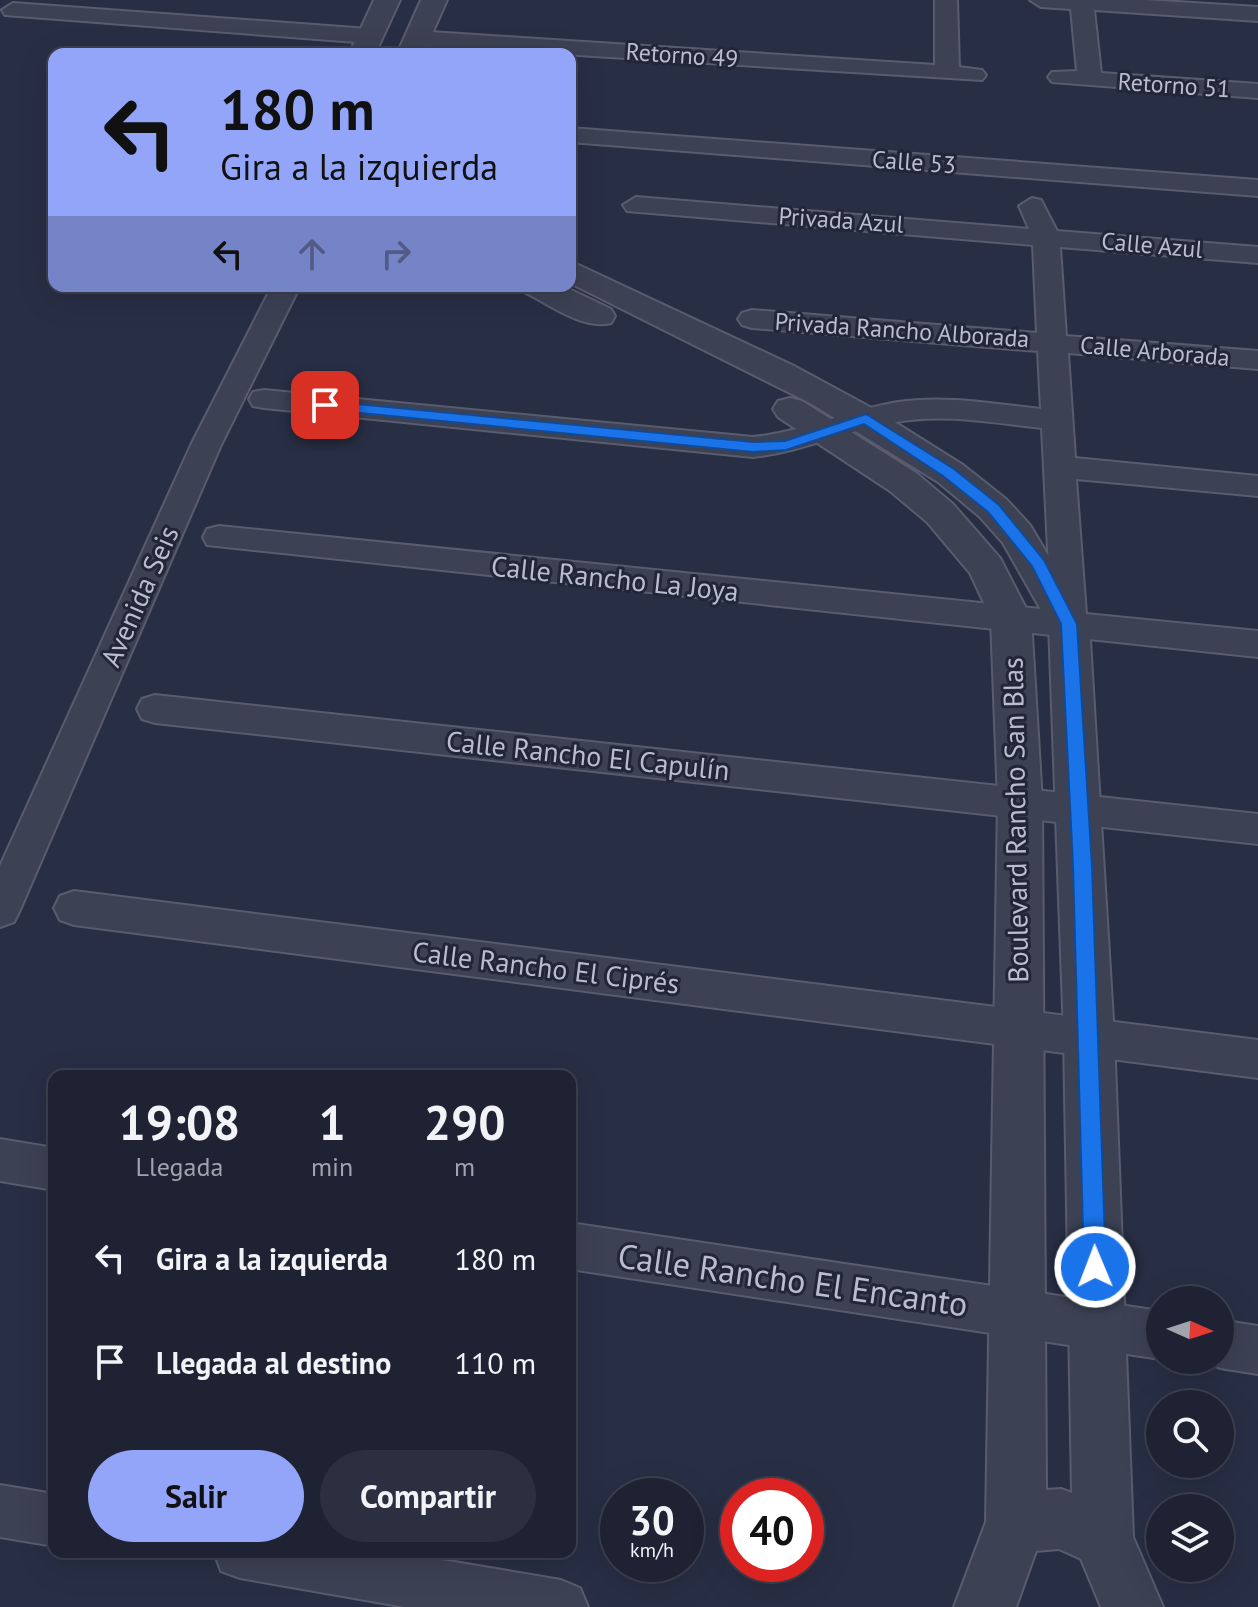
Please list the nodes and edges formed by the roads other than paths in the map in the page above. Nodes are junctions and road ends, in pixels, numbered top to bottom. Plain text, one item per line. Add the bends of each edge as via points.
1 (387, 0) edge
2 (434, 0) edge
3 (946, 0) edge
4 (1041, 0) edge
5 (1082, 3) junction
6 (13, 10) dead end
7 (1258, 14) edge
8 (365, 45) edge
9 (413, 46) edge
10 (453, 48) edge
11 (576, 54) edge
12 (947, 73) junction
13 (974, 75) dead end
14 (1060, 77) dead end
15 (1090, 79) junction
16 (1258, 91) edge
17 (576, 135) edge
18 (1258, 188) edge
19 (636, 205) dead end
20 (1032, 206) dead end
21 (1046, 236) junction
22 (1258, 255) edge
23 (576, 274) edge
24 (283, 292) edge
25 (549, 292) edge
26 (752, 319) dead end
27 (1052, 341) junction
28 (1258, 360) edge
29 (264, 399) dead end
30 (866, 419) junction
31 (1057, 420) junction
32 (828, 432) junction
33 (1060, 467) junction
34 (1258, 486) edge
35 (219, 537) dead end
36 (1011, 618) junction
37 (1069, 624) junction
38 (1258, 644) edge
39 (155, 709) dead end
40 (1020, 802) junction
41 (1080, 809) junction
42 (1258, 829) edge
43 (74, 908) dead end
44 (0, 910) edge
45 (1018, 1027) junction
46 (1089, 1036) junction
47 (1258, 1059) edge
48 (0, 1160) edge
49 (48, 1168) edge
50 (576, 1247) edge
51 (1017, 1312) junction
52 (1096, 1325) junction
53 (1146, 1333) edge
54 (1234, 1346) edge
55 (1258, 1350) edge
56 (0, 1511) edge
57 (48, 1519) edge
58 (1016, 1522) junction
59 (1103, 1538) junction
60 (275, 1558) edge
61 (561, 1607) edge
62 (985, 1607) edge
63 (1132, 1607) edge

1 - 8 street
2 - 9 street
3 - 12 street
4 - 5 street
5 - 7 street
5 - 15 street
6 - 8 street
9 - 10 street, Retorno 49
11 - 12 street, Retorno 49
12 - 13 street, Retorno 49
14 - 15 street, Retorno 51
15 - 16 street, Retorno 51
17 - 18 street, Calle 53
19 - 21 street, Privada Azul
20 - 21 street
21 - 22 street, Calle Azul
21 - 27 street
23 - 30 street, Boulevard Rancho San Blas
24 - 44 street, Avenida Seis via 206,445
25 - 32 street, Boulevard Rancho San Blas
26 - 27 street, Privada Rancho Alborada
27 - 28 street, Calle Arborada
27 - 31 street
29 - 32 street via 753,447 786,445
30 - 31 street via 927,410
30 - 32 street
30 - 37 street, Boulevard Rancho San Blas via 949,472 993,508 1039,564
31 - 33 street
32 - 36 street, Boulevard Rancho San Blas via 940,513 986,567
33 - 34 street
33 - 37 street
35 - 36 street, Calle Rancho La Joya
36 - 37 street, Calle Rancho La Joya
36 - 40 street, Boulevard Rancho San Blas
37 - 38 street, Calle Rancho La Joya
37 - 41 street, Boulevard Rancho San Blas
39 - 40 street, Calle Rancho El Capulín
40 - 41 street, Calle Rancho El Capulín
40 - 45 street, Boulevard Rancho San Blas
41 - 42 street, Calle Rancho El Capulín
41 - 46 street, Boulevard Rancho San Blas
43 - 45 street, Calle Rancho El Ciprés
45 - 46 street, Calle Rancho El Ciprés
45 - 51 street, Boulevard Rancho San Blas
46 - 47 street, Calle Rancho El Ciprés
46 - 52 street, Boulevard Rancho San Blas
48 - 49 street
50 - 51 street, Calle Rancho El Encanto
51 - 52 street, Calle Rancho El Encanto
51 - 58 street, Boulevard Rancho San Blas
52 - 53 street, Calle Rancho El Encanto
52 - 59 street, Boulevard Rancho San Blas
54 - 55 street
56 - 57 street
58 - 59 street via 1061,1519
58 - 62 street, Boulevard Rancho San Blas
59 - 63 street, Boulevard Rancho San Blas
60 - 61 street

